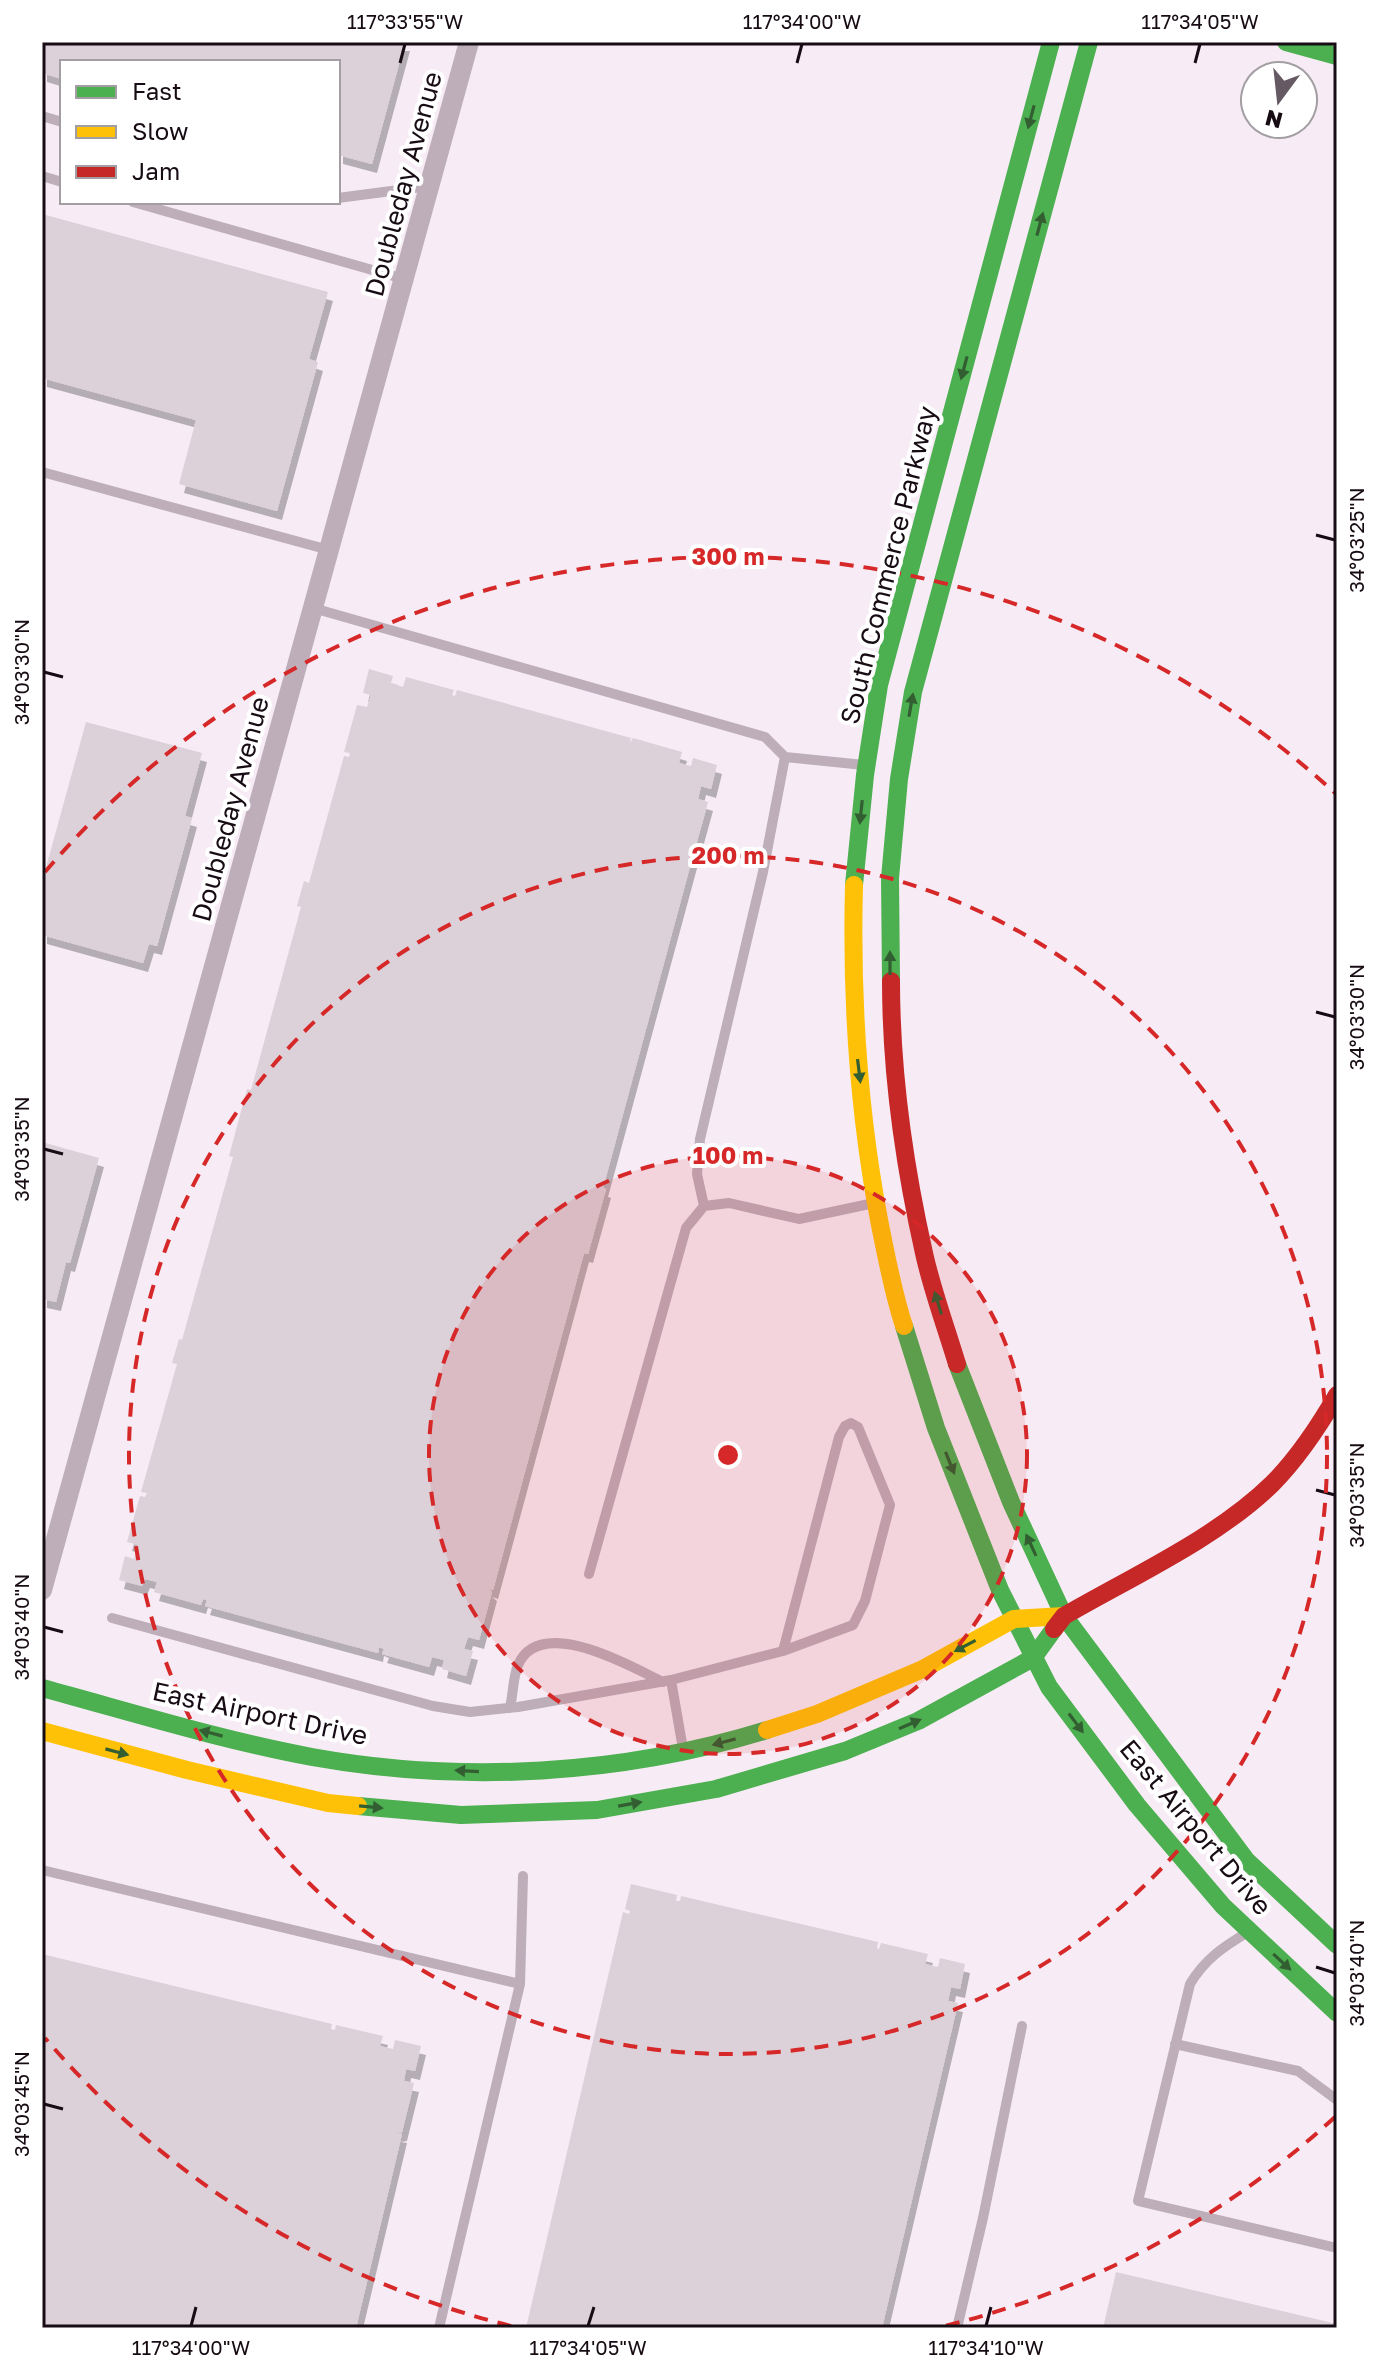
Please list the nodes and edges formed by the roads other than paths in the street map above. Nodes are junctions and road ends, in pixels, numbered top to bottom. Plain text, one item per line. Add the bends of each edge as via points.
1 (469, 42) edge
2 (1051, 42) edge
3 (1089, 42) edge
4 (1286, 42) edge
5 (1337, 56) edge
6 (429, 186) junction
7 (340, 198) edge
8 (140, 204) edge
9 (404, 279) junction
10 (42, 472) edge
11 (329, 550) junction
12 (313, 608) junction
13 (785, 757) junction
14 (867, 765) junction
15 (876, 1203) junction
16 (704, 1206) junction
17 (1337, 1395) edge
18 (589, 1574) dead end
19 (42, 1590) edge
20 (1064, 1616) junction
21 (112, 1618) dead end
22 (1014, 1619) junction
23 (783, 1651) junction
24 (1033, 1658) junction
25 (667, 1681) junction
26 (42, 1688) edge
27 (510, 1708) junction
28 (42, 1731) edge
29 (683, 1751) junction
30 (42, 1870) edge
31 (523, 1876) dead end
32 (1250, 1931) junction
33 (1337, 1945) edge
34 (520, 1984) junction
35 (1337, 2013) edge
36 (1022, 2026) dead end
37 (1175, 2044) junction
38 (1337, 2100) edge
39 (1337, 2248) edge
40 (439, 2328) edge
41 (957, 2328) edge

1 - 6 street, Doubleday Avenue
2 -> 14 main road, South Commerce Parkway via 879,685
20 -> 3 main road via 963,1380 924,1255 903,1142 891,1030 890,878 913,692
4 - 5 main road
6 - 7 lane
6 - 9 street, Doubleday Avenue
8 - 9 lane
9 - 11 street, Doubleday Avenue
10 - 11 lane
11 - 12 street, Doubleday Avenue
12 - 13 lane via 765,737
12 - 19 street, Doubleday Avenue
13 - 14 lane
13 - 16 lane via 700,1139 697,1174
14 -> 15 main road, South Commerce Parkway via 854,875 852,951 854,1034
15 - 16 lane via 799,1219 729,1203
15 -> 22 main road, South Commerce Parkway via 895,1299 932,1415
16 - 18 lane via 686,1228
17 - 20 main road via 1273,1483 1244,1508
20 - 22 main road, East Airport Drive
20 - 24 main road
20 - 33 main road, East Airport Drive via 1246,1860
21 - 27 lane via 433,1706 470,1712
22 - 24 main road, South Commerce Parkway
22 -> 29 main road, East Airport Drive via 923,1669 817,1714
23 - 23 lane via 853,1625 865,1601 890,1505 858,1427 851,1423 839,1437
23 - 25 lane
28 -> 24 main road via 328,1803 461,1815 597,1810 716,1789 845,1751 918,1721
24 -> 32 main road, East Airport Drive via 1137,1805
25 - 27 lane
25 - 27 lane via 579,1646 545,1642 531,1648 518,1664
25 - 29 lane
29 -> 26 main road, East Airport Drive via 587,1768 397,1768 228,1738
30 - 34 lane
31 - 34 lane
32 -> 35 main road, East Airport Drive
32 - 37 lane via 1201,1965 1190,1984
34 - 40 lane
36 - 41 lane
37 - 38 lane via 1298,2071
37 - 39 lane via 1138,2201

